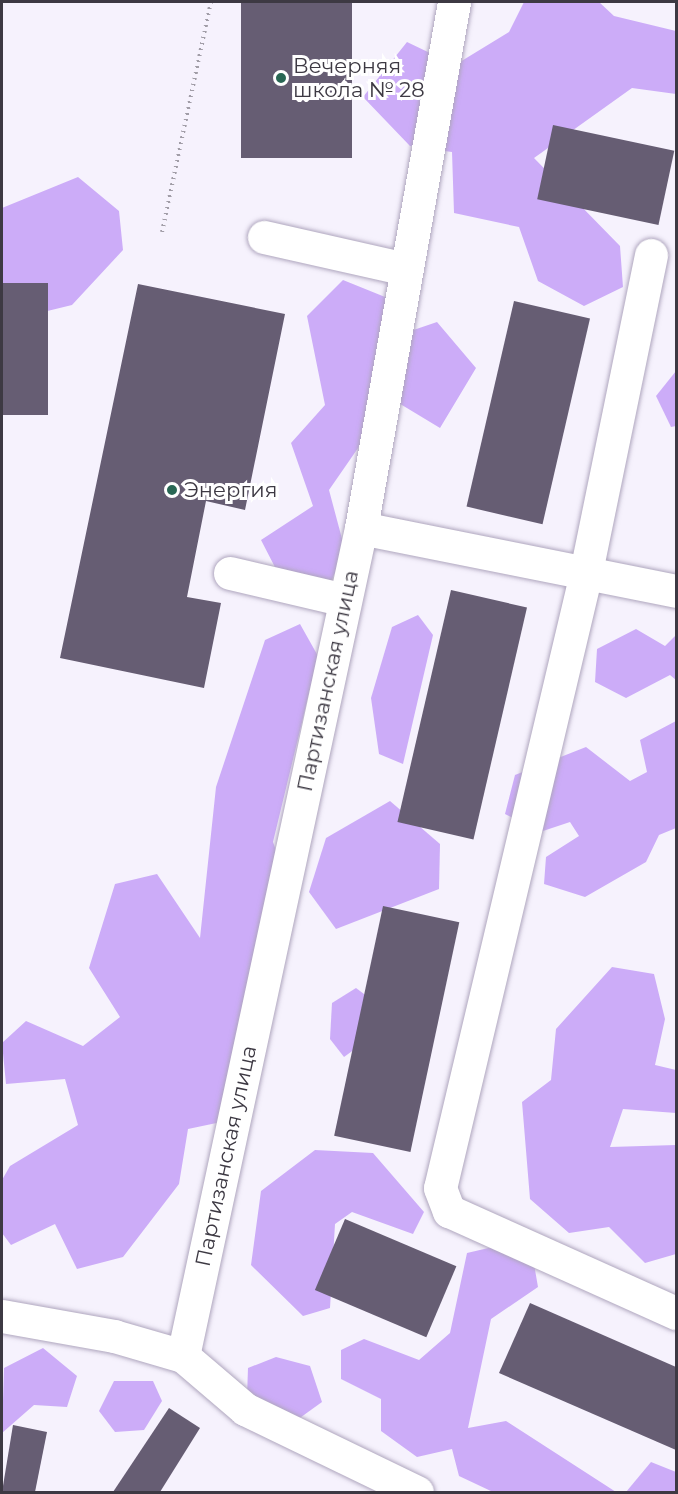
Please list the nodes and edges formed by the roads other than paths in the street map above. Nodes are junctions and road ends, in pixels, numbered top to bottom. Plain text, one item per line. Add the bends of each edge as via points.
1 (454, 2) edge
2 (264, 237) dead end
3 (651, 255) dead end
4 (406, 269) junction
5 (361, 528) junction
6 (230, 573) dead end
7 (586, 573) junction
8 (676, 591) edge
9 (345, 600) junction
10 (676, 1313) edge
11 (2, 1316) edge
12 (183, 1356) junction
13 (417, 1492) edge

1 - 4 street, Партизанская улица
2 - 4 street
3 - 7 street
4 - 5 street, Партизанская улица
5 - 7 street
5 - 9 street, Партизанская улица
6 - 9 street
7 - 8 street
7 - 10 street via 440,1188 449,1210
9 - 12 street, Партизанская улица
11 - 12 street via 114,1336
12 - 13 street via 245,1409

